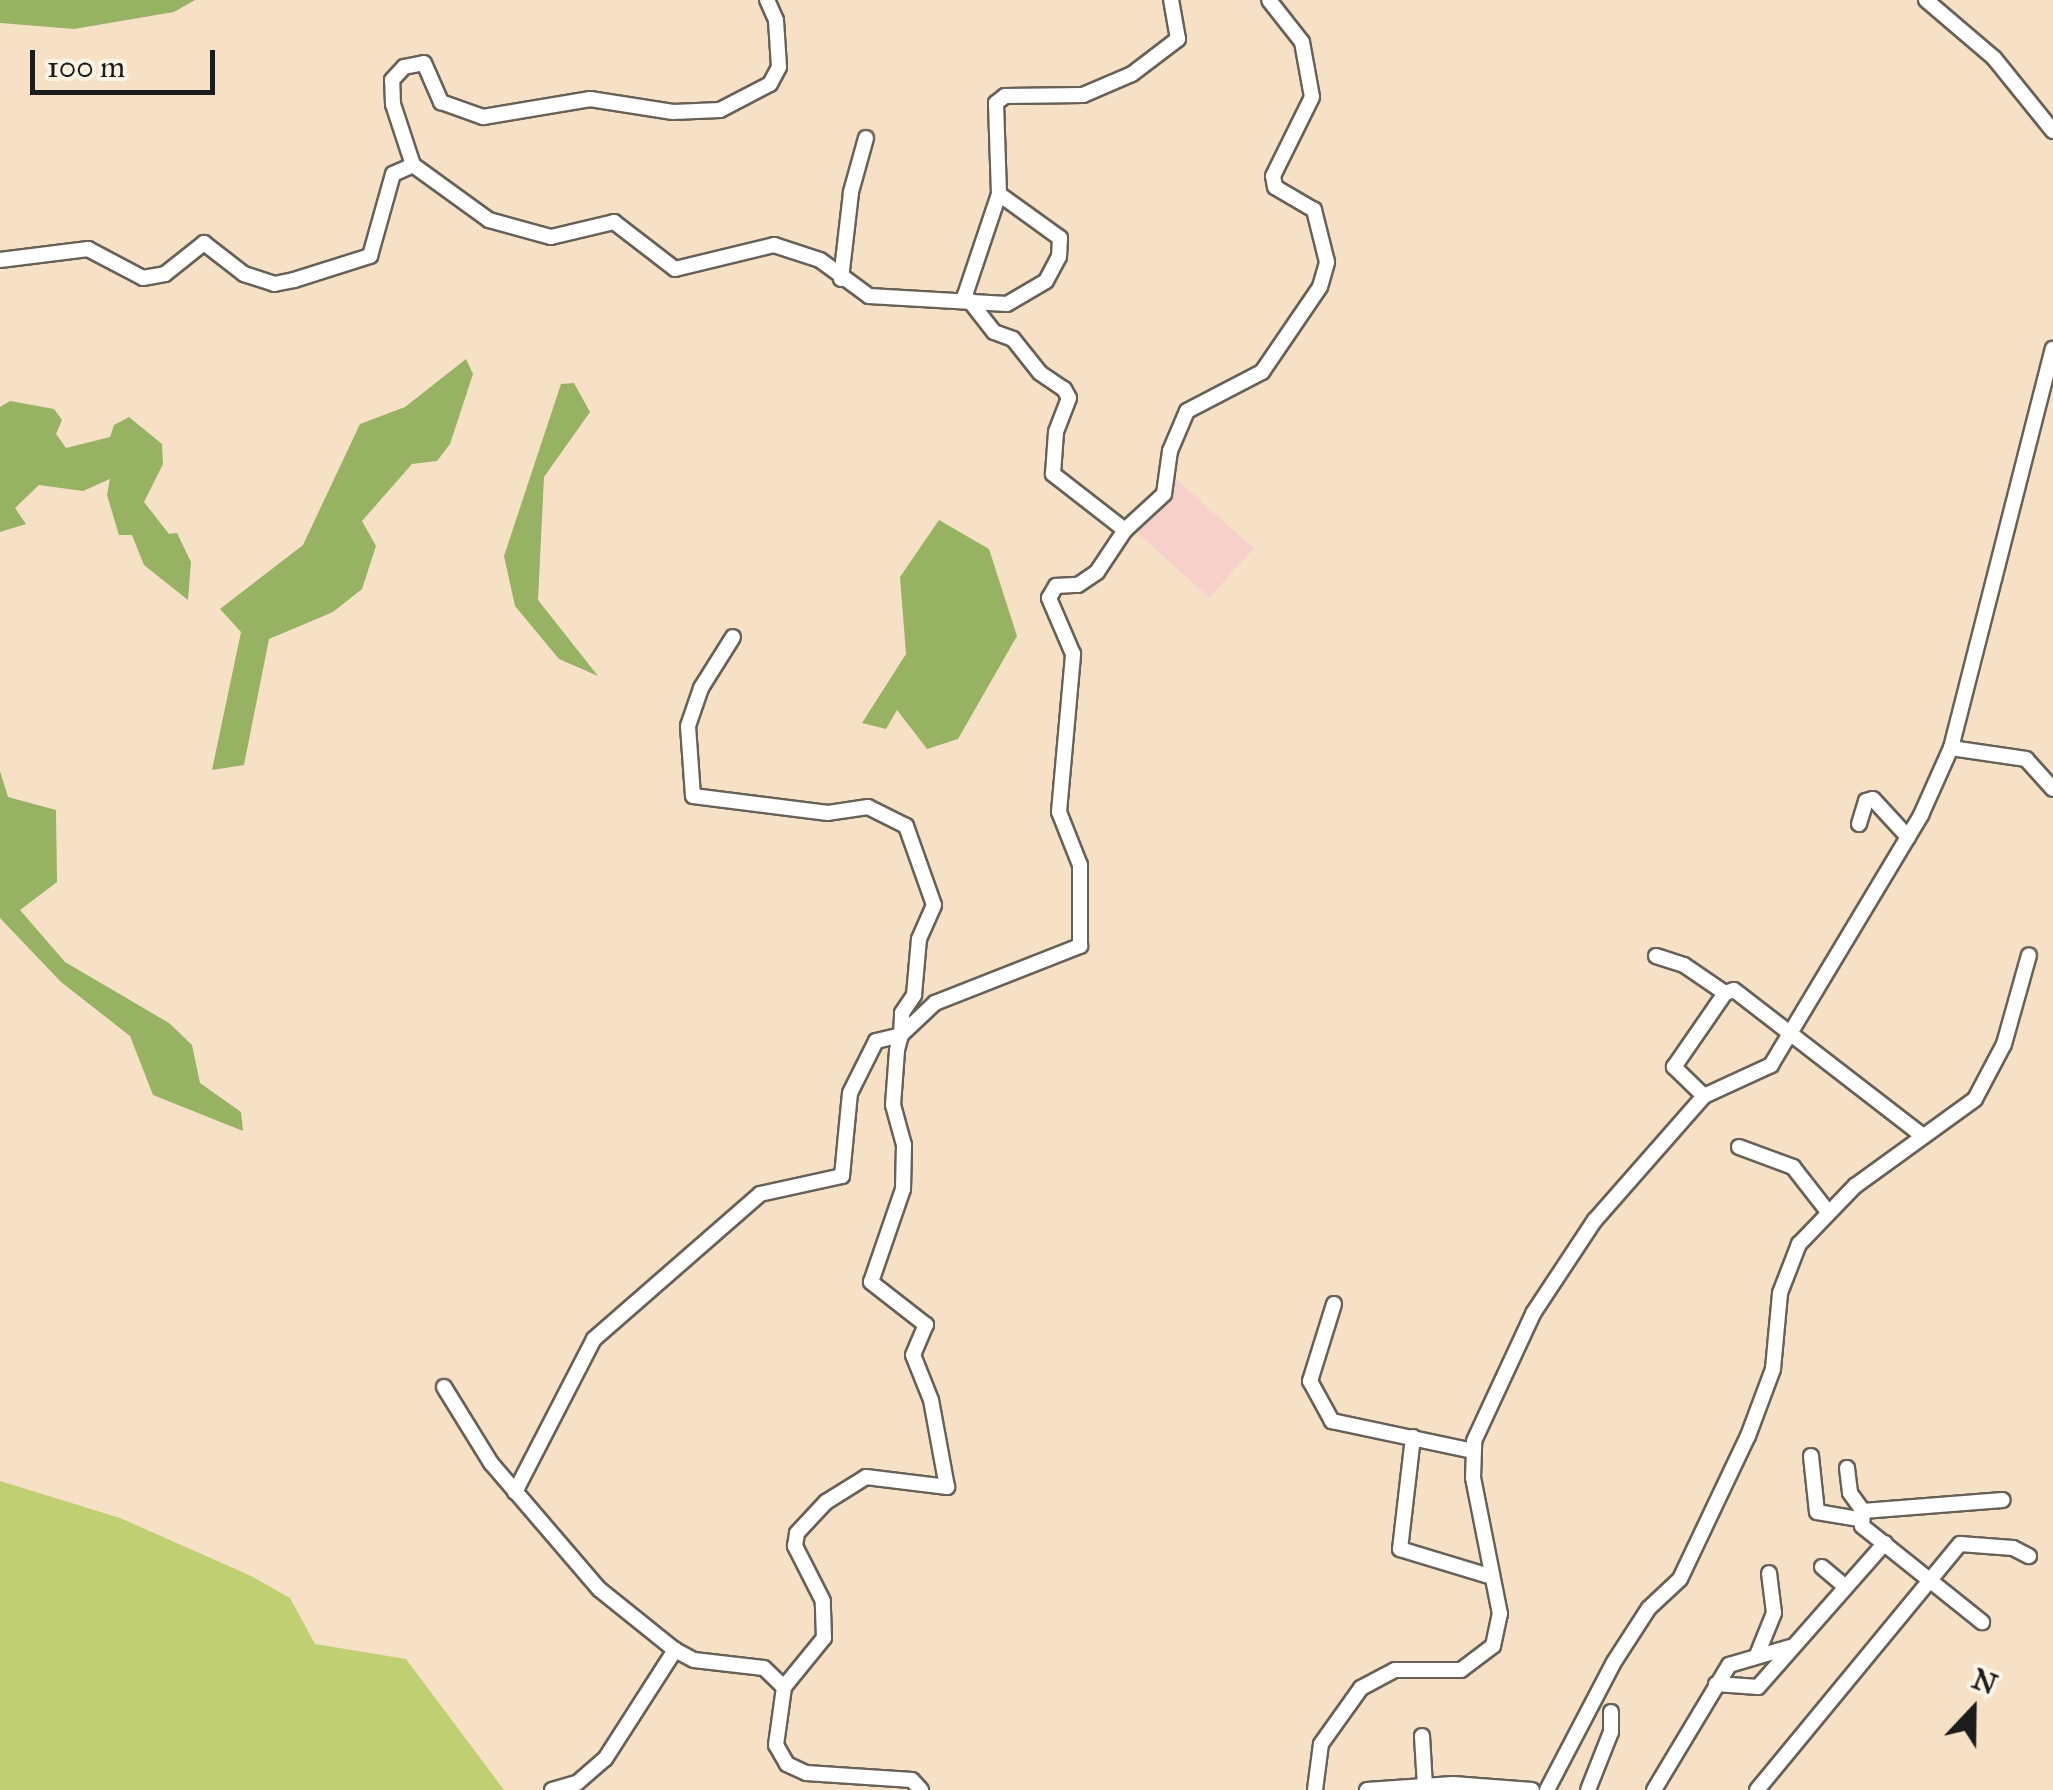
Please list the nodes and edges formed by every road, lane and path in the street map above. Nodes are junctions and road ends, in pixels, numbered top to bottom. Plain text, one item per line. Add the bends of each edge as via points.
1 (767, 0) edge
2 (1170, 0) edge
3 (1269, 0) edge
4 (1926, 0) edge
5 (2053, 131) edge
6 (866, 138) dead end
7 (413, 164) junction
8 (999, 194) junction
9 (0, 260) edge
10 (842, 279) junction
11 (974, 304) junction
12 (2053, 349) edge
13 (1125, 530) junction
14 (734, 637) dead end
15 (1951, 748) junction
16 (2053, 789) edge
17 (1859, 824) dead end
18 (1908, 837) junction
19 (1656, 956) dead end
20 (2029, 956) dead end
21 (1725, 993) junction
22 (1793, 1032) junction
23 (901, 1034) junction
24 (1704, 1096) junction
25 (1923, 1136) junction
26 (1739, 1148) dead end
27 (1829, 1213) junction
28 (1334, 1304) dead end
29 (444, 1387) dead end
30 (1413, 1437) junction
31 (1473, 1452) junction
32 (1810, 1456) dead end
33 (1847, 1468) dead end
34 (515, 1492) junction
35 (2003, 1500) dead end
36 (1861, 1515) junction
37 (1885, 1543) junction
38 (2029, 1556) dead end
39 (1822, 1567) dead end
40 (1769, 1573) dead end
41 (1489, 1576) junction
42 (1932, 1579) junction
43 (1845, 1586) junction
44 (1982, 1622) dead end
45 (1790, 1646) junction
46 (675, 1650) junction
47 (1757, 1656) junction
48 (1716, 1684) junction
49 (784, 1687) junction
50 (1612, 1712) dead end
51 (1422, 1736) dead end
52 (1424, 1786) junction
53 (1454, 1787) edge
54 (552, 1790) edge
55 (920, 1790) edge
56 (1315, 1790) edge
57 (1368, 1790) edge
58 (1531, 1790) edge
59 (1547, 1790) edge
60 (1588, 1790) edge
61 (1654, 1790) edge
62 (1757, 1790) edge

1 - 7 street via 776,20 778,67 770,84 720,110 673,112 590,98 483,117 441,102 424,63 404,67 392,80 394,104
2 - 8 street via 1178,38 1132,74 1083,95 1004,96 996,103
3 - 13 street via 1302,42 1312,97 1273,176 1276,188 1314,210 1327,262 1320,287 1262,372 1187,411 1170,451 1164,494
4 - 5 street via 1994,58
6 - 10 street via 851,192
7 - 9 street via 393,174 370,256 294,280 274,284 244,274 204,243 165,274 144,278 88,249
7 - 10 street via 489,220 537,235 614,222 675,269 774,245 820,260
8 - 11 street via 965,295
8 - 11 street via 1055,230 1059,257 1046,281 1007,304
10 - 11 street via 868,296
11 - 13 street via 994,332 1013,340 1069,398 1056,432 1053,474
12 - 15 street
13 - 23 street via 1097,572 1078,585 1056,586 1049,598 1073,654 1060,812 1080,865 1080,946 935,1004
14 - 23 street via 701,688 688,726 693,796 828,813 868,807 906,826 934,905 919,939 914,995 902,1013
15 - 16 street via 2026,759
15 - 18 street
17 - 18 street via 1866,801 1874,799
18 - 22 street
19 - 21 street via 1684,965
20 - 25 street via 2012,1022 1980,1090 1968,1107
21 - 22 street via 1734,990
21 - 24 street via 1674,1067
22 - 24 street via 1771,1065
22 - 25 street
23 - 34 street via 876,1040 850,1093 842,1176 760,1194 594,1340
23 - 49 street via 893,1106 904,1145 903,1190 871,1282 926,1325 912,1355 931,1400 946,1487 866,1477 826,1502 798,1533 795,1546 823,1601 824,1638
24 - 31 street via 1596,1220 1540,1304 1480,1421
25 - 27 street
26 - 27 street via 1793,1167
27 - 59 street via 1799,1244 1784,1282 1773,1369 1690,1561 1614,1662
28 - 30 street via 1312,1390 1332,1421
29 - 34 street
30 - 31 street
30 - 41 street via 1400,1549
31 - 41 street
32 - 36 street via 1817,1512
33 - 36 street
34 - 46 street via 600,1588
35 - 36 street
36 - 37 street
37 - 42 street
37 - 43 street
38 - 42 street via 1960,1544
39 - 43 street
40 - 47 street via 1774,1613
41 - 56 street via 1500,1633 1484,1658 1449,1672 1395,1670 1362,1688 1321,1744
42 - 44 street
42 - 62 street
43 - 45 street
45 - 47 street
45 - 48 street via 1758,1687
46 - 49 street via 694,1660 764,1668
46 - 54 street via 605,1759 577,1784
47 - 48 street via 1729,1665
48 - 61 street
49 - 55 street via 776,1745 787,1764 806,1773 912,1780
50 - 60 street
51 - 52 street
52 - 53 street
52 - 57 street
53 - 58 street

